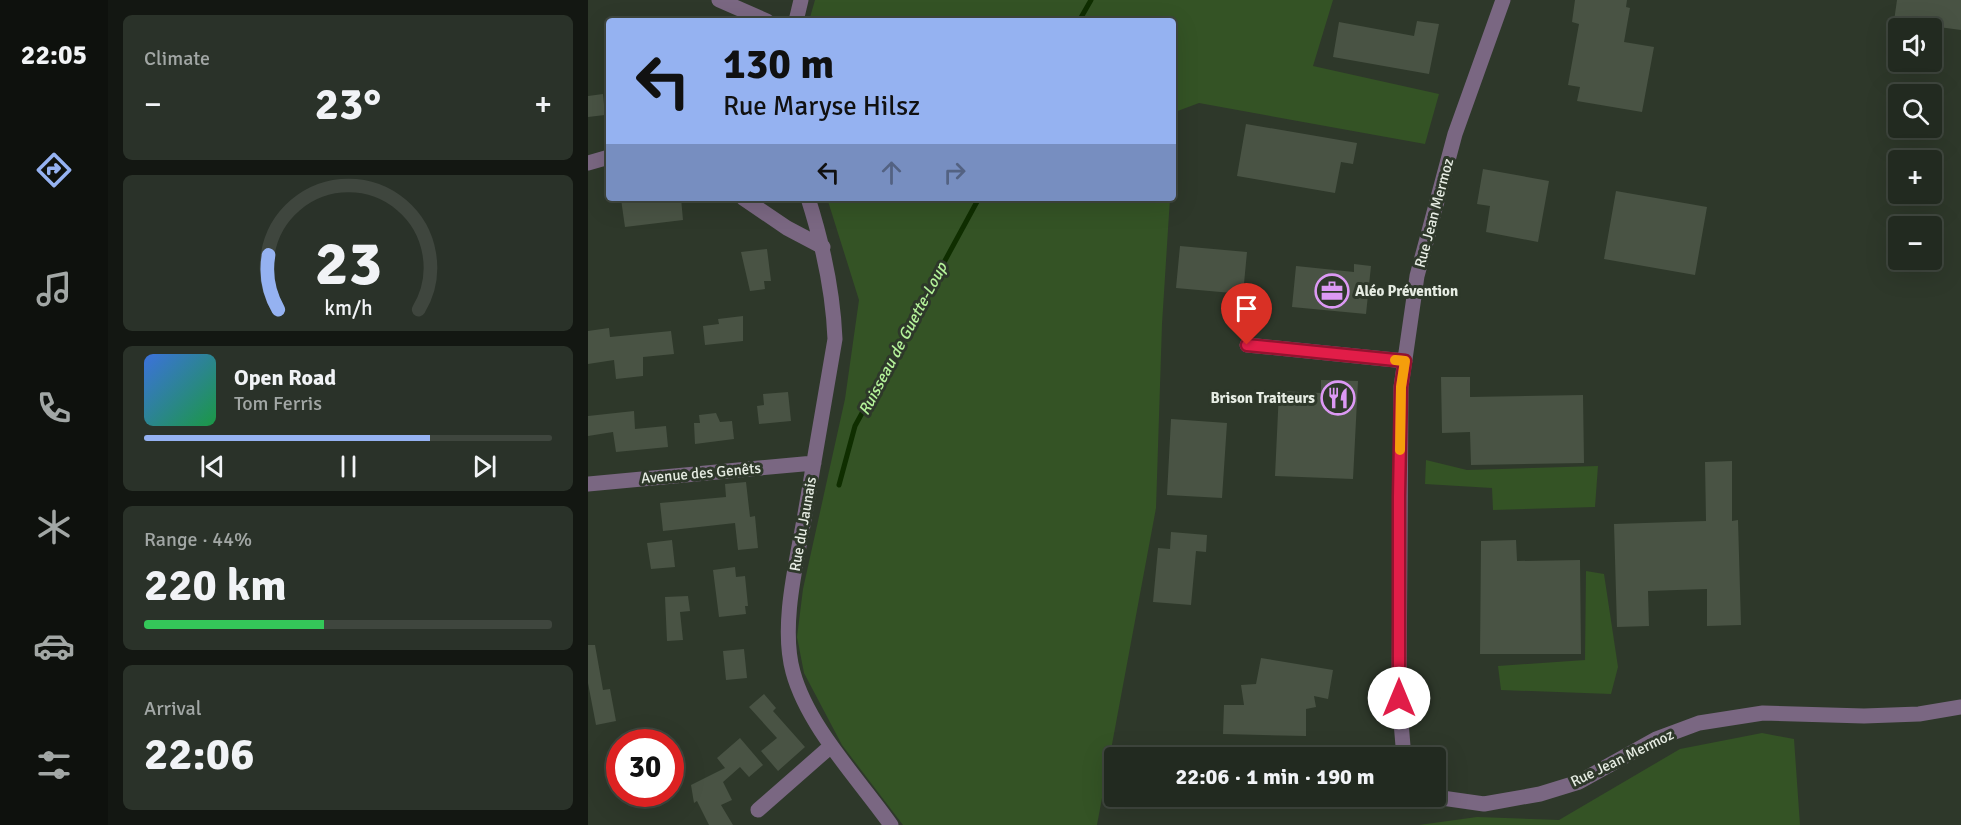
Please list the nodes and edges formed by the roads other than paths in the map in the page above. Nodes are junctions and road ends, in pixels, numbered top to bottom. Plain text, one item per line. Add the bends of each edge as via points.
1 (719, 0) edge
2 (801, 0) edge
3 (1503, 0) edge
4 (760, 18) edge
5 (797, 18) edge
6 (606, 157) edge
7 (588, 163) edge
8 (747, 201) edge
9 (809, 201) edge
10 (823, 247) junction
11 (1247, 345) dead end
12 (1405, 361) junction
13 (814, 463) junction
14 (588, 484) edge
15 (1961, 707) edge
16 (831, 746) junction
17 (1403, 747) edge
18 (1446, 799) edge
19 (758, 810) dead end
20 (891, 825) edge

1 - 4 street
2 - 5 street
3 - 12 street, Rue Jean Mermoz via 1452,145 1417,276
6 - 7 street
8 - 10 street
9 - 10 street, Rue du Jaunais
10 - 13 street, Rue du Jaunais via 834,303 835,339
11 - 12 street
12 - 17 street, Rue Jean Mermoz via 1401,387 1399,518 1399,698
13 - 14 street, Avenue des Genêts
13 - 16 street, Rue du Jaunais via 795,576 789,651 794,673
15 - 18 street, Rue Jean Mermoz via 1919,714 1864,716 1763,713 1699,723 1656,739 1579,782 1540,794 1484,804
16 - 19 street
16 - 20 street, Rue du Jaunais

